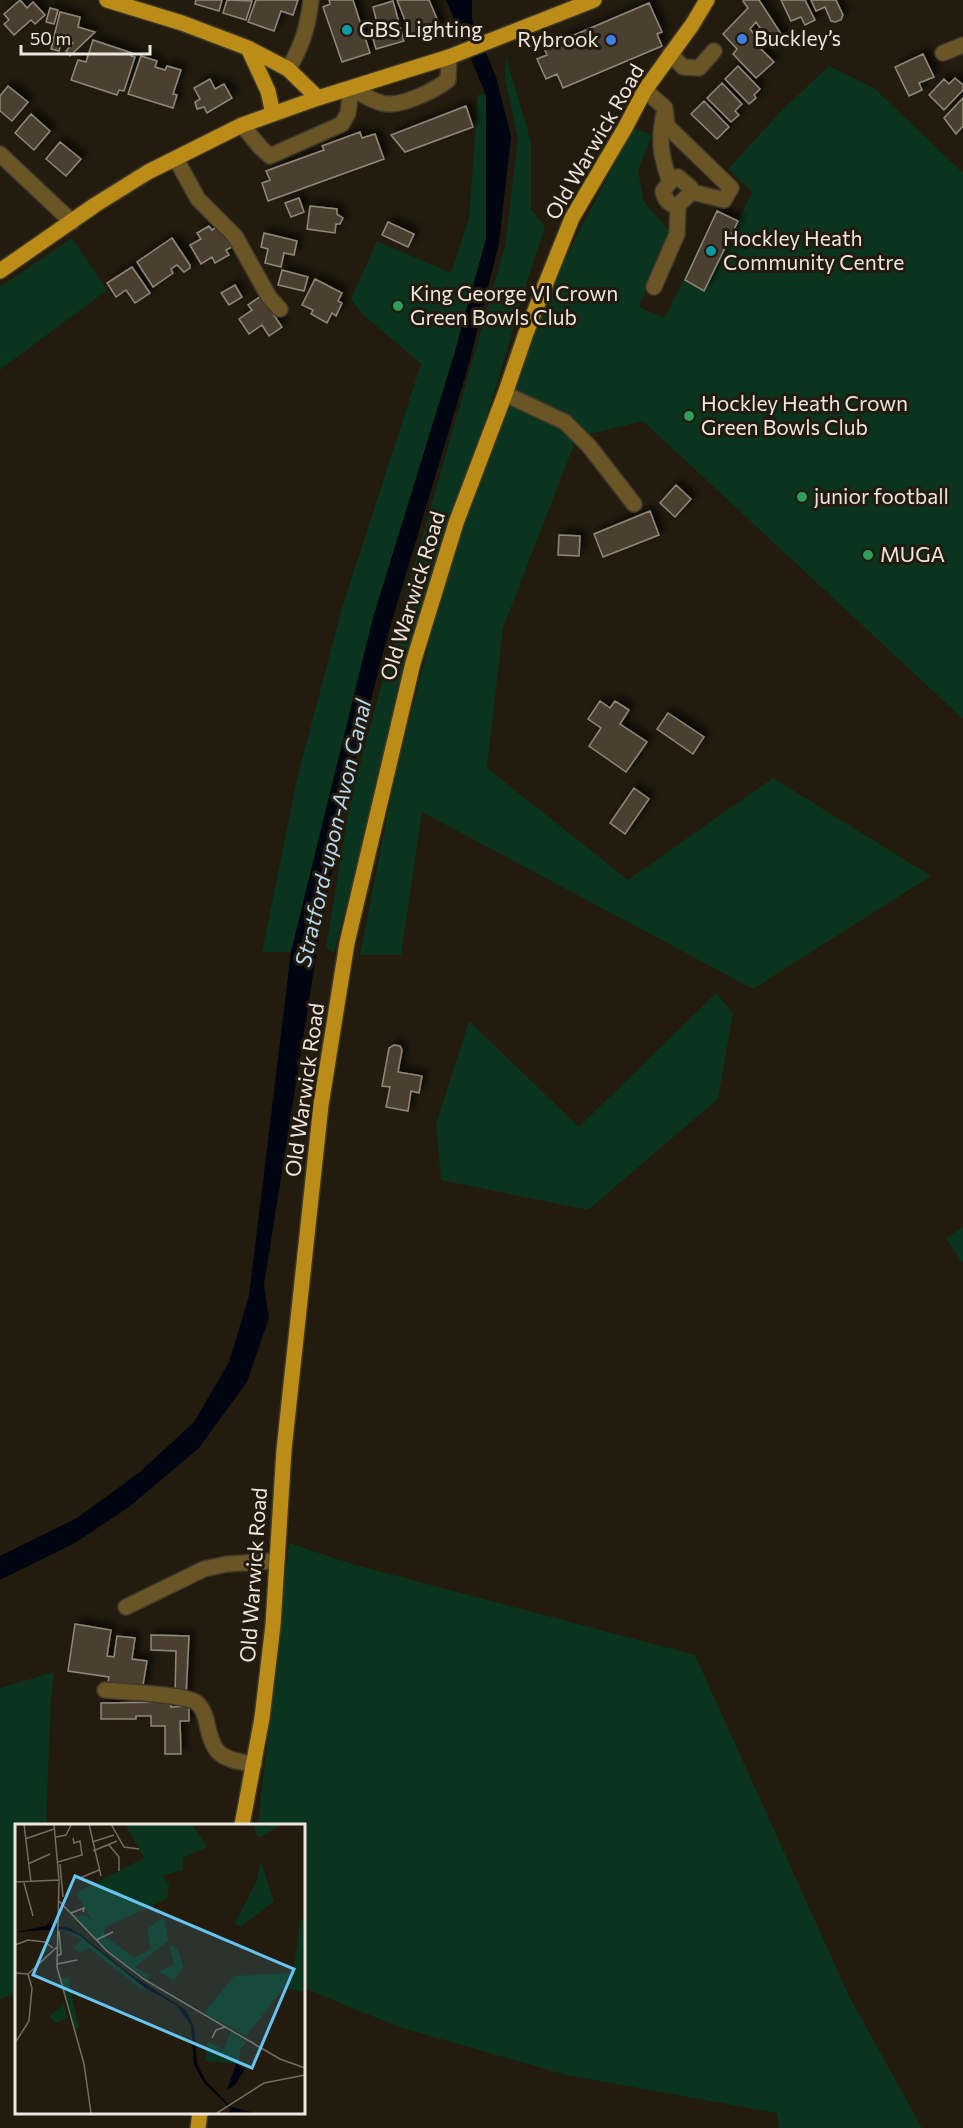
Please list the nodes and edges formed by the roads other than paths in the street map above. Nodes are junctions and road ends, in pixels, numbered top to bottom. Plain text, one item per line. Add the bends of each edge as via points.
1 (107, 0) edge
2 (311, 0) edge
3 (594, 0) edge
4 (707, 0) edge
5 (963, 45) edge
6 (248, 48) junction
7 (714, 51) dead end
8 (943, 53) dead end
9 (670, 54) junction
10 (454, 55) junction
11 (288, 69) junction
12 (351, 88) junction
13 (645, 90) junction
14 (318, 98) junction
15 (665, 108) junction
16 (273, 114) junction
17 (242, 125) junction
18 (0, 154) edge
19 (176, 159) junction
20 (670, 182) junction
21 (692, 192) junction
22 (678, 205) junction
23 (72, 222) junction
24 (0, 271) edge
25 (654, 287) dead end
26 (280, 309) dead end
27 (506, 394) junction
28 (634, 504) dead end
29 (276, 1561) junction
30 (126, 1607) dead end
31 (105, 1690) dead end
32 (254, 1764) junction
33 (242, 1824) edge
34 (200, 2113) edge
35 (198, 2128) edge

1 - 6 main road
2 - 11 street via 306,32
3 - 10 main road
4 - 9 main road, Old Warwick Road
5 - 8 street
6 - 11 main road
6 - 16 main road via 268,91
7 - 9 street via 699,68 683,67
9 - 13 main road, Old Warwick Road
10 - 12 main road
10 - 12 street via 448,80 417,97 390,105
11 - 14 main road
12 - 14 main road
12 - 17 street via 348,113 342,124 270,156
13 - 15 street
13 - 27 main road, Old Warwick Road via 572,218
14 - 16 main road
15 - 20 street via 660,132 662,160
15 - 21 street via 667,126 731,188 723,200
16 - 17 main road
17 - 19 main road
18 - 23 street
19 - 23 main road via 148,172
19 - 26 street via 198,199 235,236 269,297
20 - 21 street via 682,178
20 - 22 street via 664,196 672,205
21 - 22 street
22 - 25 street via 677,234
23 - 24 main road
27 - 28 street via 565,422
27 - 29 main road, Old Warwick Road via 456,523 413,663 347,944 321,1105
29 - 30 street via 204,1569
29 - 32 main road, Old Warwick Road via 273,1625
31 - 32 street via 191,1700 204,1712 211,1743 219,1754 231,1761
32 - 33 main road, Old Warwick Road
34 - 35 main road

